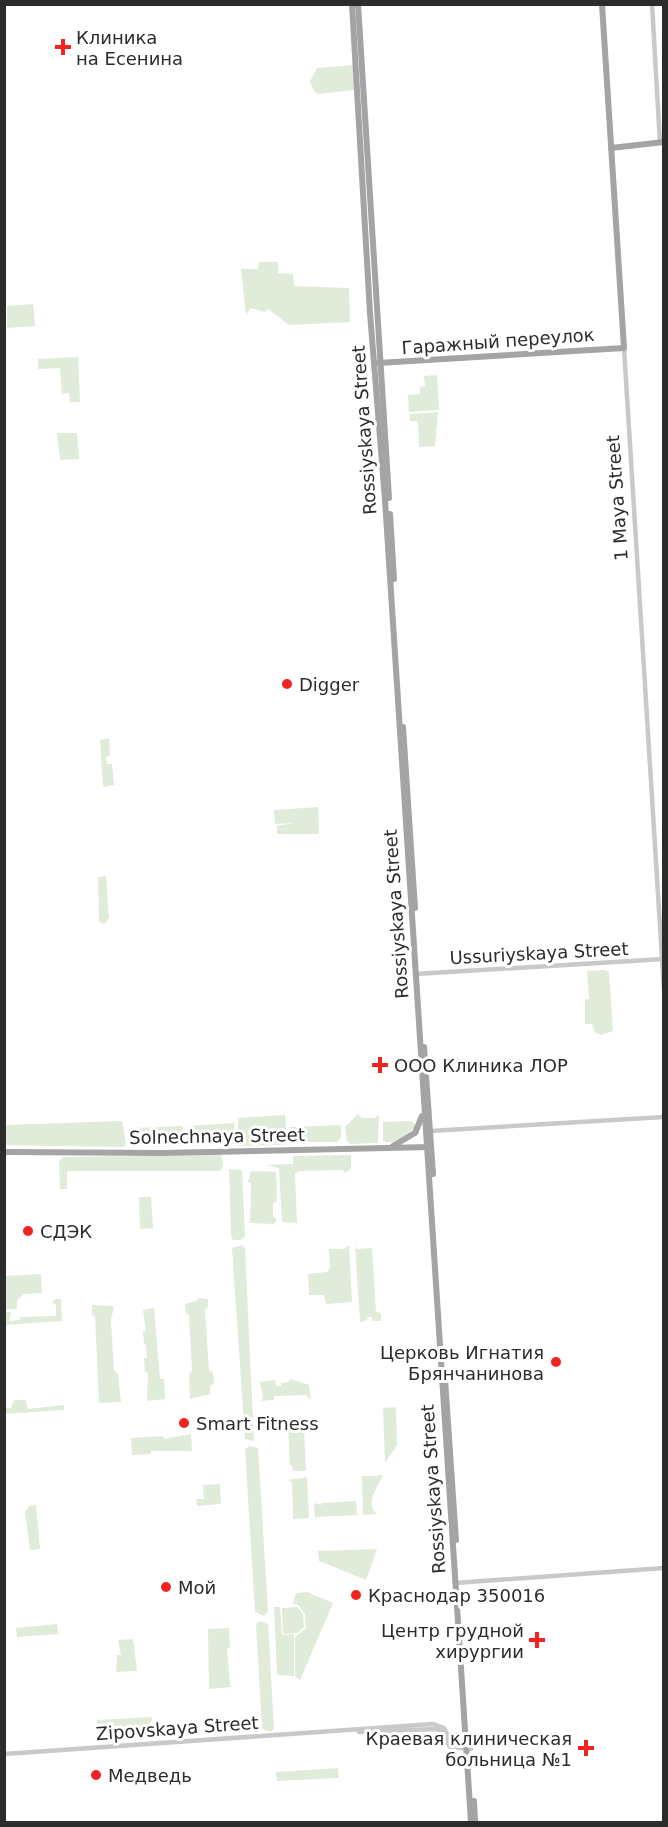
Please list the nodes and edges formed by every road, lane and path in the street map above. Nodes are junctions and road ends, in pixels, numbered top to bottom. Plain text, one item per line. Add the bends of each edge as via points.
1 (352, 4) edge
2 (358, 4) edge
3 (602, 4) edge
4 (652, 4) edge
5 (662, 143) edge
6 (611, 148) junction
7 (623, 346) junction
8 (377, 364) junction
9 (662, 959) edge
10 (417, 974) junction
11 (663, 990) edge
12 (424, 1110) junction
13 (663, 1117) edge
14 (430, 1131) junction
15 (429, 1147) junction
16 (390, 1148) junction
17 (4, 1152) edge
18 (663, 1568) edge
19 (457, 1583) junction
20 (469, 1747) junction
21 (4, 1754) edge
22 (473, 1822) edge

1 - 8 main road, Rossiyskaya Street
2 - 8 main road, Rossiyskaya Street
3 - 6 main road, 1 Maya Street
4 - 5 street
5 - 6 main road
6 - 7 main road, 1 Maya Street
7 - 8 main road, Гаражный переулок
7 - 9 street, 1 Maya Street
8 - 10 main road, Rossiyskaya Street
9 - 10 street, Ussuriyskaya Street
9 - 11 street, 1 Maya Street
10 - 12 main road, Rossiyskaya Street
10 - 14 main road, Rossiyskaya Street
12 - 15 main road, Rossiyskaya Street
12 - 16 main road via 415,1133
13 - 14 street
14 - 15 main road, Rossiyskaya Street
15 - 16 main road, Solnechnaya Street
15 - 19 main road, Rossiyskaya Street
16 - 17 main road, Solnechnaya Street
18 - 19 street
19 - 20 main road, Rossiyskaya Street
20 - 21 street, Zipovskaya Street via 451,1743 445,1730 435,1724
20 - 22 main road, Rossiyskaya Street

